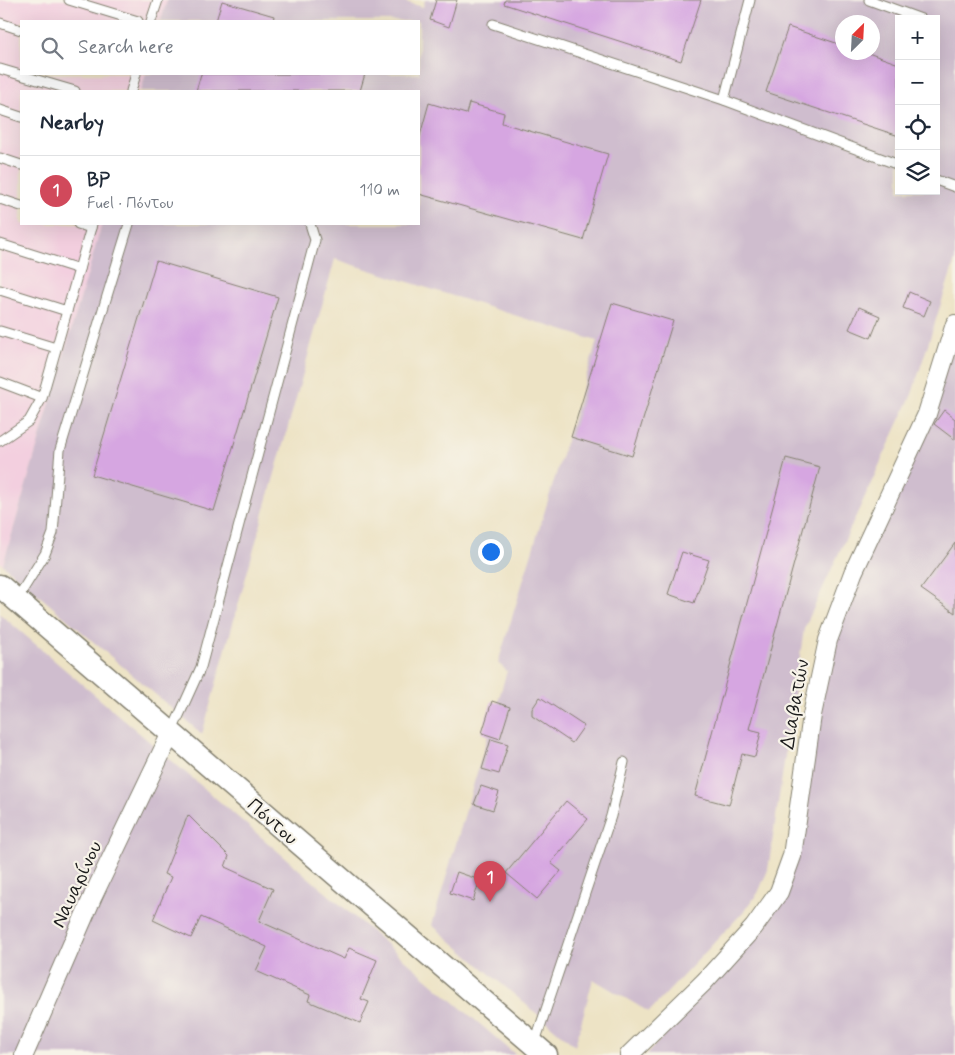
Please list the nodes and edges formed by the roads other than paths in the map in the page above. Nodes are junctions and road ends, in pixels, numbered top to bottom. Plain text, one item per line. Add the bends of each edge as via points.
1 (69, 0) edge
2 (158, 0) edge
3 (750, 0) edge
4 (869, 0) edge
5 (910, 15) edge
6 (135, 20) edge
7 (151, 20) edge
8 (0, 23) edge
9 (493, 24) dead end
10 (20, 30) edge
11 (0, 69) edge
12 (20, 75) edge
13 (20, 75) edge
14 (136, 75) edge
15 (72, 90) edge
16 (131, 90) edge
17 (724, 100) junction
18 (0, 110) edge
19 (20, 117) edge
20 (0, 158) edge
21 (895, 164) edge
22 (20, 165) edge
23 (940, 181) edge
24 (955, 187) edge
25 (0, 199) edge
26 (20, 206) edge
27 (129, 225) edge
28 (310, 225) edge
29 (92, 226) edge
30 (0, 244) edge
31 (79, 269) junction
32 (0, 290) edge
33 (67, 311) junction
34 (955, 324) edge
35 (0, 331) edge
36 (56, 348) junction
37 (0, 382) edge
38 (42, 398) junction
39 (0, 442) edge
40 (8, 593) edge
41 (171, 733) junction
42 (624, 762) dead end
43 (540, 1050) edge
44 (24, 1055) edge
45 (629, 1055) edge

1 - 6 lane
2 - 7 lane
3 - 17 lane
4 - 5 lane
8 - 10 lane
9 - 17 lane
11 - 12 lane
13 - 15 lane
14 - 16 lane
17 - 21 lane
18 - 19 lane
20 - 22 lane
23 - 24 lane
25 - 26 lane
27 - 40 lane via 60,450 53,534 45,554
28 - 41 lane via 315,240 201,667
29 - 31 lane
30 - 31 lane
31 - 33 lane
32 - 33 lane
33 - 36 lane
34 - 45 street, Διαβατών via 927,414 853,573 828,640 812,715 792,856 779,892 754,927 710,975
35 - 36 lane
36 - 38 lane
37 - 38 lane
38 - 39 lane via 29,421
40 - 41 street, Πόντου
41 - 43 street, Πόντου
41 - 44 street, Ναυαρίνου via 93,896
42 - 43 lane via 611,816

